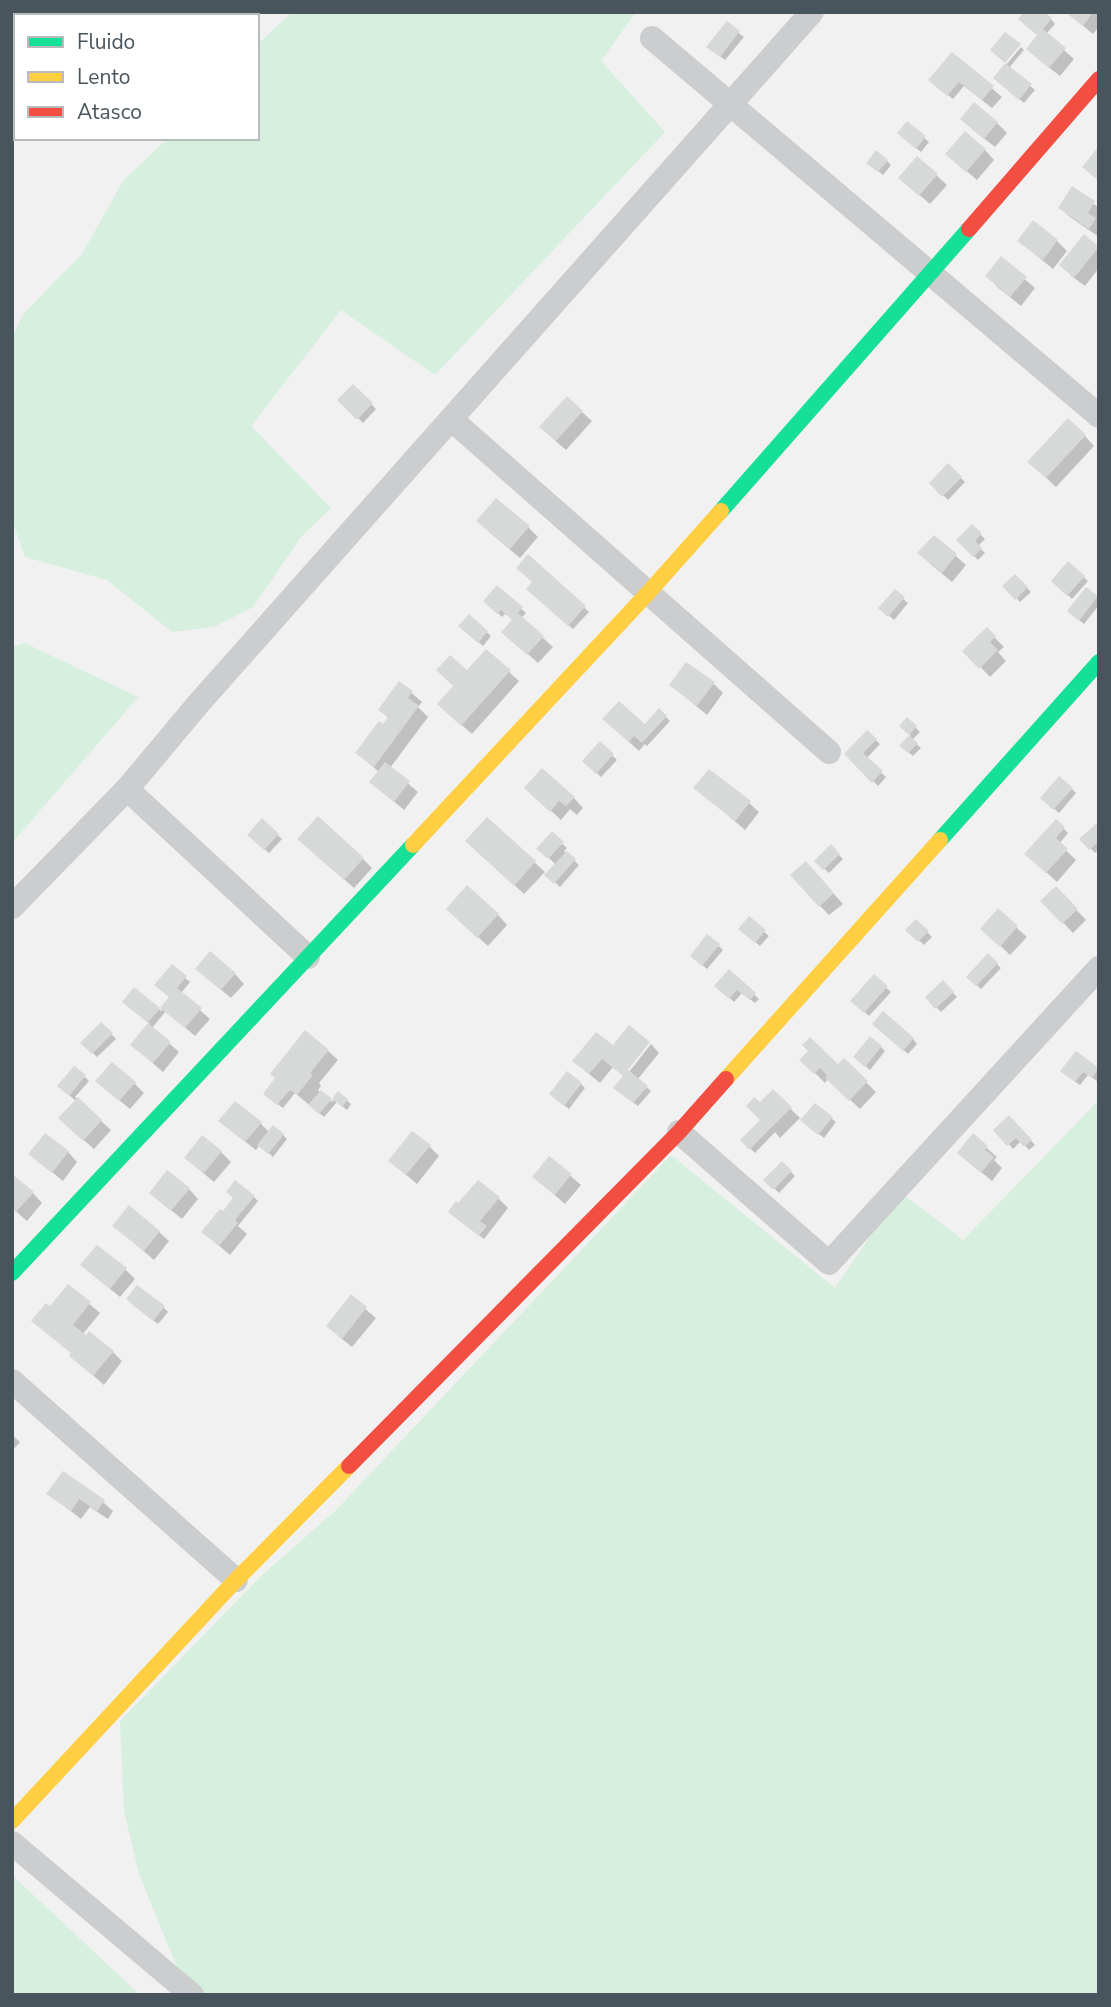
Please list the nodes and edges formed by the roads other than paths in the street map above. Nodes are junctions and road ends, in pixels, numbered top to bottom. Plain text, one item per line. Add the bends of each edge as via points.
1 (812, 12) edge
2 (652, 38) dead end
3 (1099, 79) edge
4 (731, 105) junction
5 (929, 272) junction
6 (1099, 416) edge
7 (451, 419) junction
8 (648, 593) junction
9 (1099, 662) edge
10 (829, 752) dead end
11 (127, 789) junction
12 (12, 907) edge
13 (308, 957) junction
14 (1099, 968) edge
15 (679, 1132) junction
16 (12, 1273) edge
17 (12, 1381) edge
18 (236, 1580) junction
19 (12, 1821) edge
20 (12, 1843) edge
21 (192, 1995) edge

1 - 4 street
2 - 4 street
3 - 5 street
4 - 5 street
4 - 7 street
5 - 6 street
5 - 8 street
7 - 8 street
7 - 11 street
8 - 10 street
8 - 13 street
9 - 15 street
11 - 12 street
11 - 13 street
13 - 16 street
14 - 15 street via 829,1264
15 - 18 street
17 - 18 street
18 - 19 street
20 - 21 street

